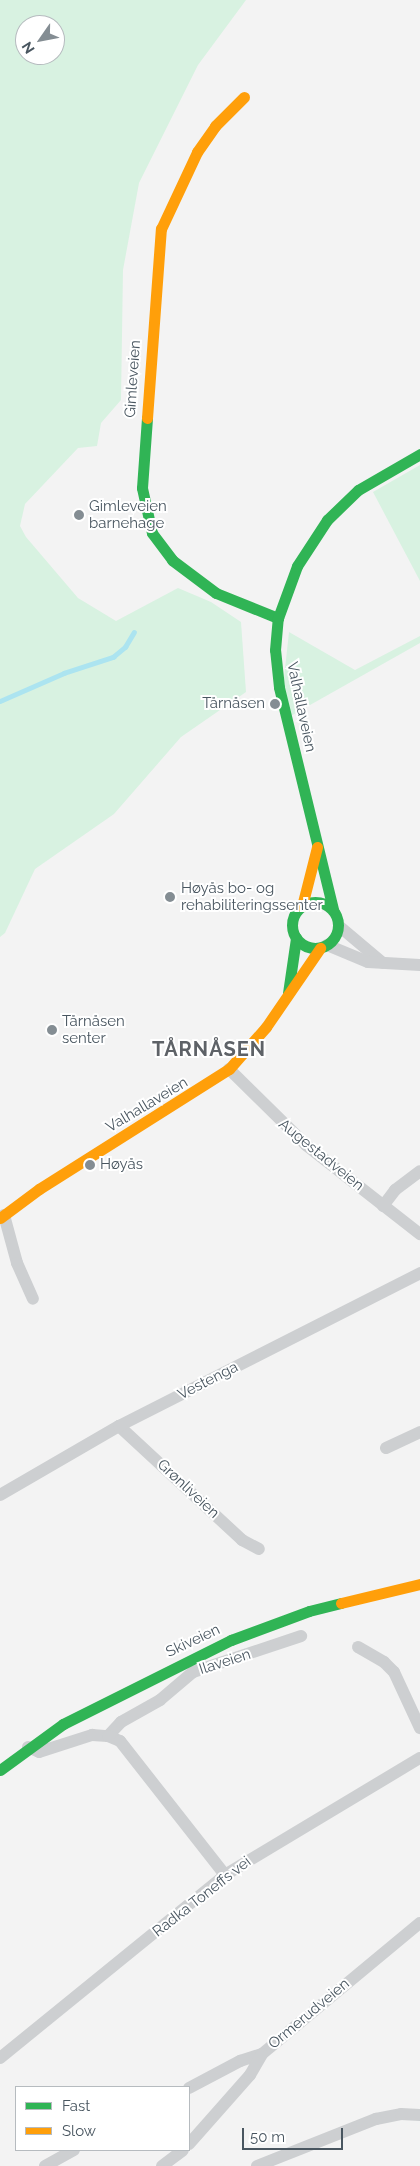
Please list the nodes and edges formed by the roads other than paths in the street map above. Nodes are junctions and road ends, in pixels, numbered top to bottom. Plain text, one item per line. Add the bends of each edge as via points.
1 (244, 96) dead end
2 (420, 454) edge
3 (278, 618) junction
4 (317, 846) junction
5 (302, 906) junction
6 (333, 909) junction
7 (339, 926) junction
8 (296, 938) junction
9 (324, 946) junction
10 (383, 963) junction
11 (420, 965) edge
12 (288, 993) junction
13 (229, 1069) junction
14 (420, 1170) edge
15 (383, 1206) junction
16 (2, 1217) edge
17 (420, 1234) edge
18 (420, 1273) edge
19 (33, 1299) dead end
20 (119, 1426) junction
21 (420, 1432) edge
22 (386, 1448) dead end
23 (0, 1495) edge
24 (259, 1549) dead end
25 (420, 1584) edge
26 (301, 1636) dead end
27 (358, 1647) dead end
28 (420, 1728) edge
29 (108, 1736) junction
30 (28, 1748) junction
31 (420, 1758) edge
32 (0, 1770) edge
33 (225, 1876) junction
34 (420, 1923) edge
35 (262, 2054) junction
36 (0, 2058) edge
37 (190, 2088) edge
38 (420, 2115) edge
39 (190, 2143) edge
40 (72, 2151) edge
41 (182, 2151) edge
42 (45, 2166) edge
43 (162, 2166) edge
44 (257, 2166) edge

1 - 3 street, Gimleveien via 215,126 197,152 161,229 142,488 152,533 178,565 216,593
2 - 3 street, Valhallaveien via 358,490 327,520 296,566
3 - 4 street, Valhallaveien via 279,687
4 - 5 street, Valhallaveien
4 - 6 street, Valhallaveien
5 - 6 street via 318,902
5 - 8 street via 292,924
6 - 7 street
7 - 9 street via 335,937
7 - 10 street
8 - 9 street via 304,946
8 - 12 street, Valhallaveien
9 - 10 street via 368,962
9 - 12 street, Valhallaveien
10 - 11 street
12 - 13 street, Valhallaveien via 256,1040
13 - 15 street, Augestadveien via 277,1120
13 - 16 street, Valhallaveien via 45,1185
14 - 15 street via 395,1190
15 - 17 street, Augestadveien
16 - 19 street
18 - 20 street, Vestenga
20 - 23 street, Vestenga
20 - 24 street, Grønliveien via 242,1540
21 - 22 street
25 - 30 street, Skiveien via 269,1623 107,1699
26 - 29 street, Ilaveien via 193,1672 160,1700 121,1722
27 - 28 street via 384,1662 394,1672
29 - 30 street via 92,1734 39,1752
29 - 33 street via 133,1754
30 - 32 street, Skiveien
31 - 33 street, Radka Toneffs vei
33 - 36 street, Radka Toneffs vei
34 - 35 street, Ormerudveien
35 - 37 street, Ormerudveien
35 - 39 street via 250,2076
38 - 44 street via 401,2114 376,2119
40 - 42 street
41 - 43 street

